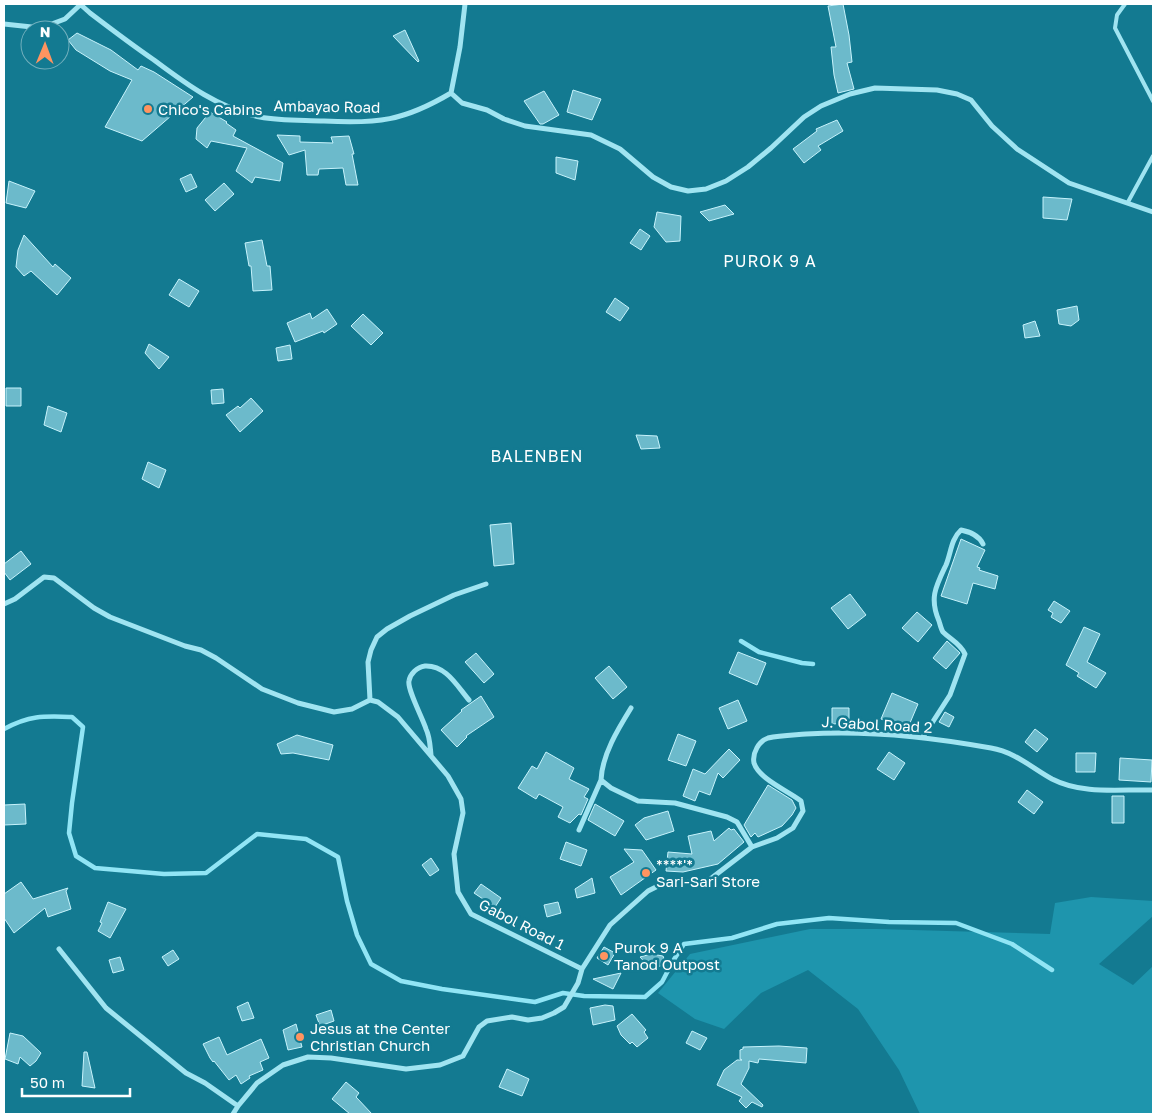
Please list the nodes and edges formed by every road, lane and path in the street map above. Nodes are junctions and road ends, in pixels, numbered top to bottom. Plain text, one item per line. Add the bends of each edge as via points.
1 (81, 4) edge
2 (465, 4) edge
3 (1125, 4) edge
4 (4, 24) edge
5 (451, 93) junction
6 (1153, 101) edge
7 (1153, 156) edge
8 (1128, 202) junction
9 (1153, 212) edge
10 (983, 544) dead end
11 (486, 584) dead end
12 (4, 604) edge
13 (370, 700) junction
14 (469, 700) dead end
15 (632, 708) dead end
16 (923, 738) junction
17 (431, 756) junction
18 (601, 780) junction
19 (1153, 790) edge
20 (579, 830) dead end
21 (752, 847) junction
22 (59, 949) dead end
23 (582, 969) junction
24 (238, 1106) junction
25 (233, 1114) edge

1 - 4 street via 64,19 41,28
1 - 5 street, Ambayao Road via 90,14 204,95 261,117 378,122 409,114
2 - 5 street
3 - 6 lane via 1116,15 1115,28
5 - 8 street via 462,103 525,126 591,135 620,149 671,188 688,191 706,189 726,181 748,167 804,117 850,94 875,88 938,90 971,100 1017,149 1070,183
7 - 8 lane
8 - 9 street
10 - 16 street via 981,538 961,530 956,535 938,581 933,600 935,613 943,631 965,654 950,695
11 - 13 street via 410,616 377,637 368,662
12 - 13 street via 44,577 54,578 110,618 201,650 262,689 298,703 334,712 352,709
13 - 17 street, Gabol Road 1 via 378,702 398,718
14 - 17 street via 448,675 436,668 420,666 412,674 408,682 410,691 427,729
15 - 18 street via 608,752
16 - 19 street, J. Gabol Road 2 via 994,748 1073,787
16 - 21 street, J. Gabol Road 2 via 848,732 767,738 754,753 754,763 771,783 800,801 803,811 798,822 785,834
17 - 23 street, Gabol Road 1 via 462,799 463,813 454,854 458,892 467,909 471,914
18 - 20 street
18 - 21 street via 638,801 675,803 727,817 737,822
21 - 23 street, J. Gabol Road 2 via 709,880 668,881 648,891 610,925
22 - 24 street via 106,1008 186,1073
23 - 24 street, J. Gabol Road 2 via 578,983 564,1006 554,1013 528,1020 499,1018 487,1021 479,1027 462,1056 440,1065 406,1069 308,1057 284,1065 257,1083
24 - 25 street

